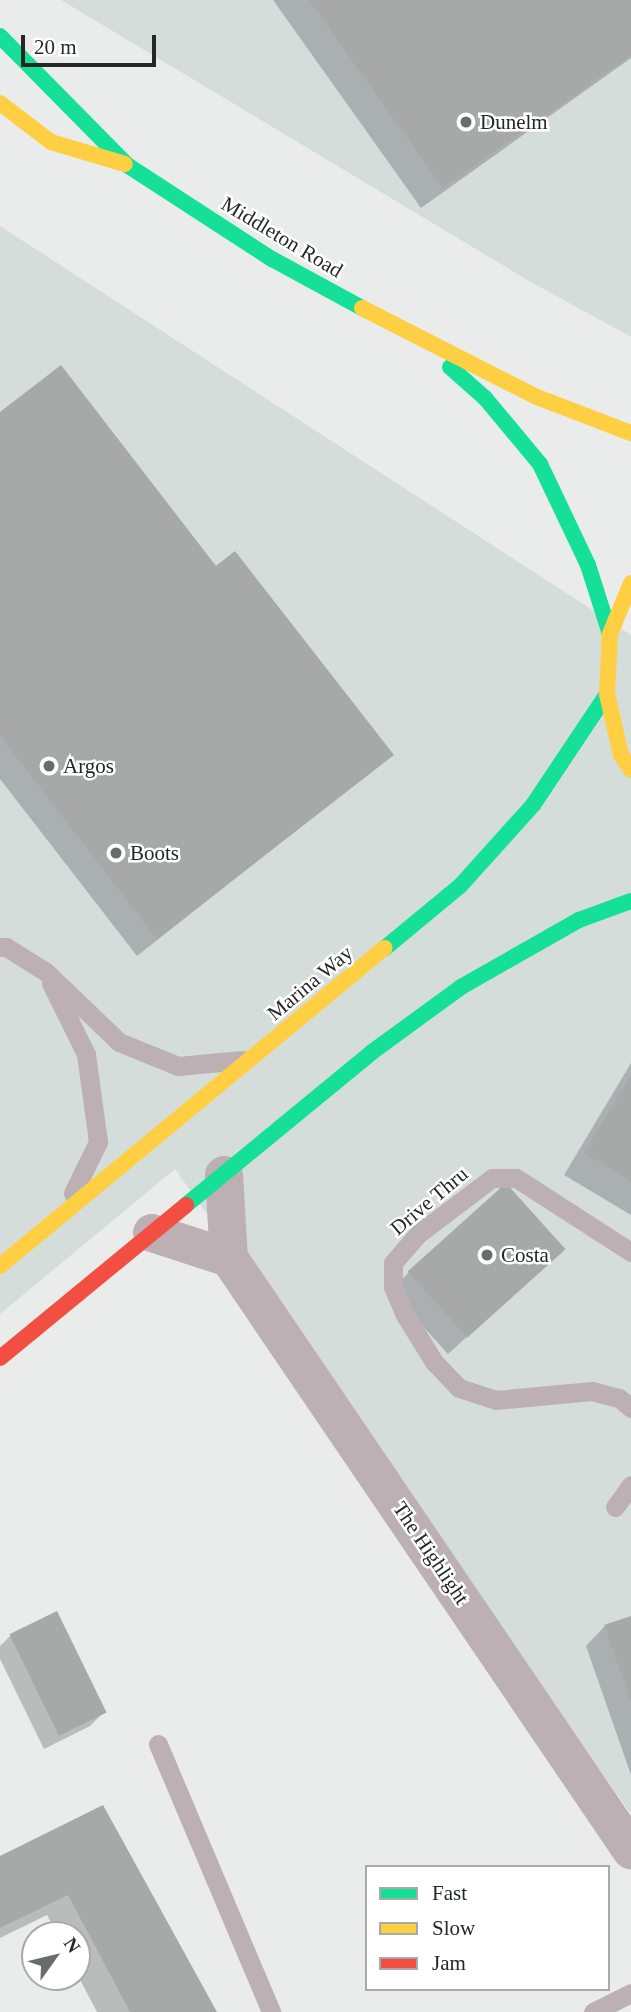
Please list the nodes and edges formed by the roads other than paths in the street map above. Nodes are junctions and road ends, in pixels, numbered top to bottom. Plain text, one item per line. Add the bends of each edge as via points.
1 (0, 36) edge
2 (0, 103) edge
3 (127, 164) junction
4 (419, 340) junction
5 (631, 433) edge
6 (631, 583) edge
7 (610, 634) junction
8 (607, 694) junction
9 (631, 770) edge
10 (631, 901) edge
11 (0, 947) edge
12 (46, 972) junction
13 (250, 1060) junction
14 (224, 1175) junction
15 (63, 1214) junction
16 (152, 1233) junction
17 (631, 1252) edge
18 (229, 1258) junction
19 (0, 1266) edge
20 (0, 1358) edge
21 (631, 1408) edge
22 (631, 1485) edge
23 (615, 1507) dead end
24 (158, 1744) dead end
25 (631, 1850) edge
26 (631, 1993) edge
27 (271, 2012) edge
28 (593, 2012) edge

1 - 3 main road, Middleton Road
2 - 3 main road, Middleton Road via 51,142
3 - 4 main road, Middleton Road via 272,259
4 - 5 main road, Middleton Road via 537,397
4 - 7 main road, Middleton Road via 485,398 540,464 588,565
6 - 7 main road
7 - 8 main road
8 - 9 main road via 621,755
8 - 13 main road, Marina Way via 533,805 460,886
10 - 14 main road via 579,920 461,987 372,1052
11 - 12 lane
12 - 13 lane via 119,1042 178,1066
12 - 15 lane via 86,1054 98,1142
13 - 15 main road, Marina Way
14 - 16 main road
14 - 18 street
15 - 19 main road, Marina Way
16 - 18 street
16 - 20 main road
17 - 21 lane, Drive Thru via 516,1178 492,1178 418,1234 393,1263 393,1287 434,1362 459,1388 496,1400 592,1391 618,1398
18 - 25 street, The Highlight
22 - 23 lane
24 - 27 lane
26 - 28 lane

